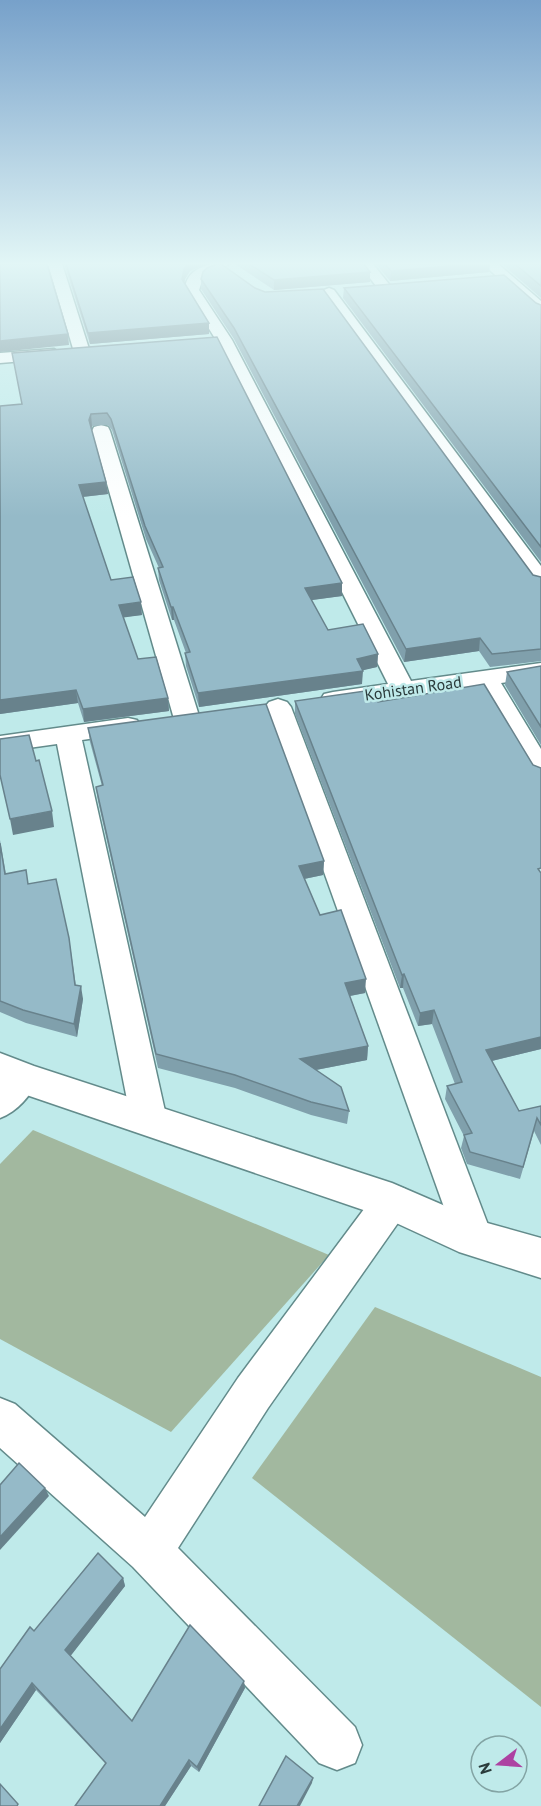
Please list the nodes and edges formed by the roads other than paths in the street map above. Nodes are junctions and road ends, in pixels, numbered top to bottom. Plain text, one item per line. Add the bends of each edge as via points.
1 (87, 348) edge
2 (228, 348) edge
3 (370, 348) edge
4 (0, 358) edge
5 (101, 431) dead end
6 (541, 581) edge
7 (541, 670) edge
8 (486, 678) junction
9 (403, 689) junction
10 (68, 735) junction
11 (0, 744) edge
12 (541, 771) edge
13 (7, 1083) edge
14 (149, 1120) junction
15 (392, 1201) junction
16 (474, 1238) junction
17 (541, 1258) edge
18 (0, 1419) edge
19 (149, 1551) junction
20 (337, 1745) dead end

1 - 4 street via 88,352
2 - 9 street
3 - 6 street
5 - 10 street via 178,720
7 - 8 street, Kohistan Road
8 - 9 street, Kohistan Road
8 - 12 street
9 - 16 street, Kohistan Road via 286,706
10 - 11 street
10 - 14 street
13 - 14 main road
14 - 15 main road
15 - 16 main road
15 - 19 street via 253,1393
16 - 17 main road
18 - 19 street
19 - 20 street

